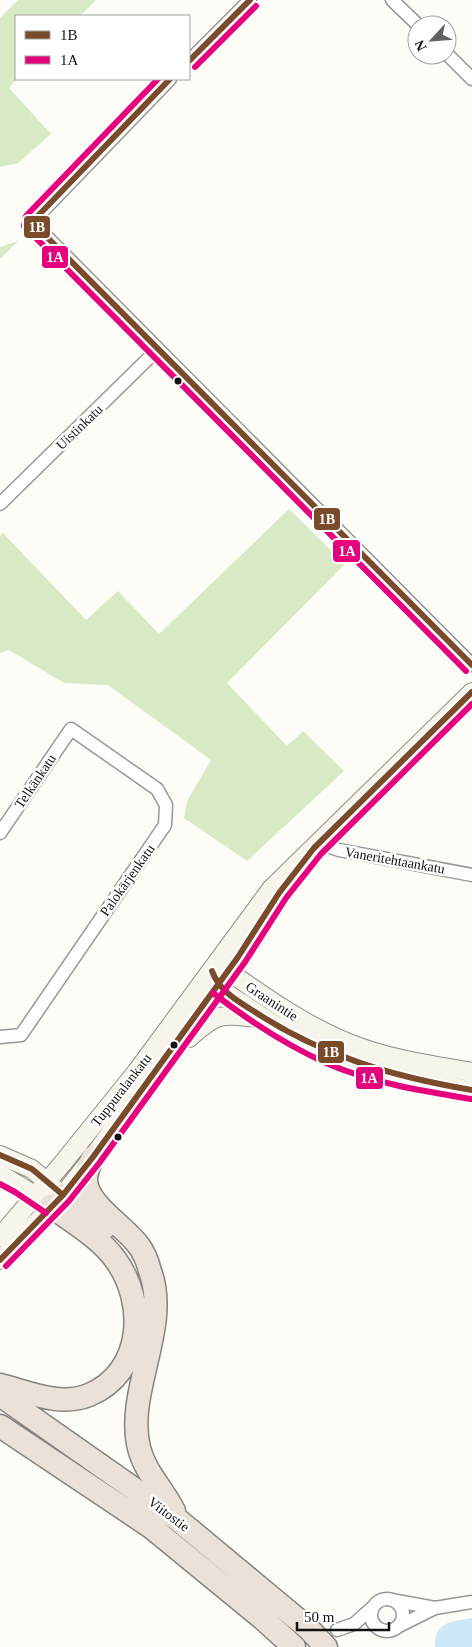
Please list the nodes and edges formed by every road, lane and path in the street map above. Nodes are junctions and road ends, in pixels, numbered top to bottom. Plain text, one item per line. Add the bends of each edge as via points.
1 (250, 0) edge
2 (392, 0) edge
3 (408, 15) edge
4 (190, 59) edge
5 (457, 64) edge
6 (472, 78) edge
7 (169, 80) edge
8 (158, 349) junction
9 (0, 504) edge
10 (472, 665) edge
11 (472, 692) edge
12 (71, 729) joint
13 (0, 833) edge
14 (316, 845) junction
15 (472, 874) edge
16 (219, 976) junction
17 (263, 1018) junction
18 (0, 1037) edge
19 (163, 1061) junction
20 (472, 1072) edge
21 (472, 1090) edge
22 (0, 1155) edge
23 (93, 1157) junction
24 (0, 1174) edge
25 (49, 1195) junction
26 (0, 1237) edge
27 (0, 1260) edge
28 (152, 1338) junction
29 (0, 1384) edge
30 (0, 1395) edge
31 (0, 1426) edge
32 (177, 1519) junction
33 (397, 1602) junction
34 (472, 1602) edge
35 (373, 1606) junction
36 (436, 1608) junction
37 (354, 1624) junction
38 (398, 1626) junction
39 (379, 1629) junction
40 (331, 1638) edge
41 (294, 1647) edge

1 - 4 street
2 - 3 street
5 - 6 street
7 - 8 street via 32,222
8 - 9 street, Uistinkatu
8 - 10 street
11 - 14 street, Tuppuralankatu
12 - 13 street, Telkänkatu
12 - 18 street, Palokärjenkatu via 157,789 166,805 165,825 21,1035
14 - 15 street, Vaneritehtaankatu
14 - 16 street, Tuppuralankatu
16 - 17 street, Graanintie
16 - 19 street, Tuppuralankatu
16 - 20 street, Graanintie via 350,1044
16 - 25 street, Tuppuralankatu via 137,1071
17 - 19 street via 234,1014 214,1018
17 - 21 street, Graanintie via 312,1046 370,1069
19 - 23 street, Tuppuralankatu
22 - 25 street via 32,1169
23 - 25 street, Tuppuralankatu
23 - 28 highway via 86,1179 89,1193 140,1247 151,1272 155,1298
24 - 25 street
25 - 26 street, Tuppuralankatu
25 - 27 street, Tuppuralankatu
25 - 28 highway via 116,1238 136,1265 146,1292
25 - 29 highway via 114,1258 127,1278 135,1301 133,1346 124,1366 89,1395 52,1399
28 - 32 highway via 138,1409 139,1447 145,1466
30 - 32 highway, Viitostie
31 - 41 highway, Viitostie via 151,1527
32 - 40 highway, Viitostie via 308,1628
33 - 35 street via 384,1599
33 - 36 street
33 - 38 street via 403,1616
34 - 36 street
35 - 37 street
35 - 39 street via 371,1617
36 - 38 street
37 - 39 street
37 - 40 street
38 - 39 street via 389,1631

